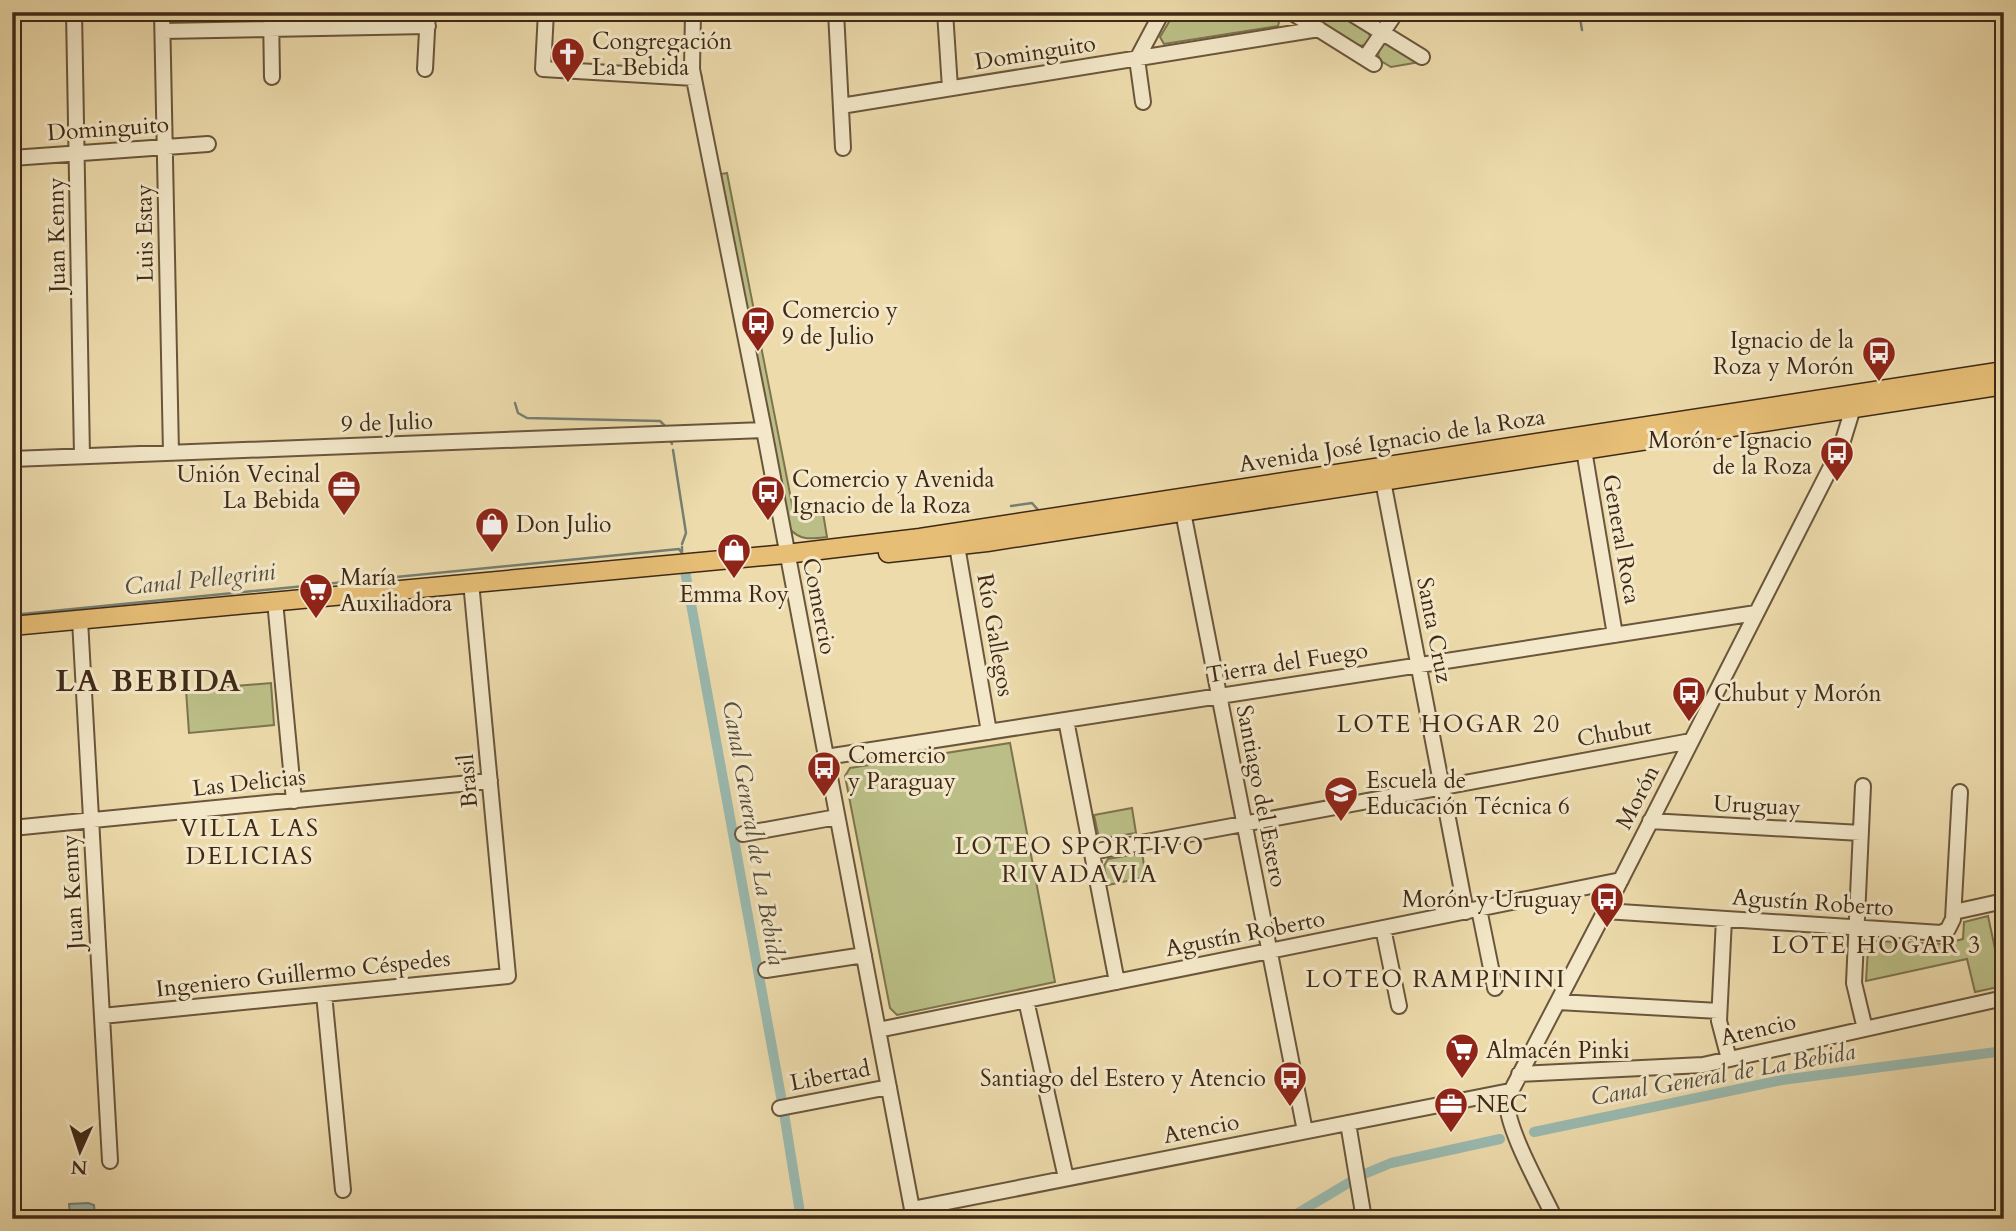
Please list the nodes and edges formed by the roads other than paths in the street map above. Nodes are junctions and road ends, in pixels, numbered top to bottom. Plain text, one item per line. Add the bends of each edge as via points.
1 (74, 12) edge
2 (162, 12) edge
3 (271, 12) edge
4 (546, 12) edge
5 (693, 12) edge
6 (836, 12) edge
7 (945, 12) edge
8 (1162, 12) edge
9 (1291, 12) edge
10 (1349, 12) edge
11 (1393, 12) edge
12 (428, 19) edge
13 (271, 29) junction
14 (1318, 29) junction
15 (163, 31) junction
16 (1382, 33) junction
17 (1422, 57) dead end
18 (1136, 59) junction
19 (425, 69) dead end
20 (272, 77) dead end
21 (694, 78) junction
22 (950, 88) junction
23 (1143, 102) dead end
24 (841, 106) junction
25 (208, 144) dead end
26 (165, 147) junction
27 (844, 148) dead end
28 (77, 153) junction
29 (12, 158) edge
30 (2004, 371) edge
31 (2004, 385) edge
32 (1852, 401) junction
33 (764, 430) junction
34 (1584, 450) junction
35 (171, 453) junction
36 (82, 457) junction
37 (12, 459) edge
38 (1384, 481) junction
39 (1183, 512) junction
40 (957, 546) junction
41 (786, 554) junction
42 (471, 582) junction
43 (275, 601) junction
44 (1756, 613) junction
45 (80, 620) junction
46 (12, 626) edge
47 (1615, 635) junction
48 (1419, 665) junction
49 (1219, 696) junction
50 (1066, 720) junction
51 (989, 732) junction
52 (1691, 741) junction
53 (826, 757) junction
54 (490, 781) junction
55 (1863, 786) dead end
56 (1442, 787) junction
57 (1960, 792) dead end
58 (293, 801) junction
59 (837, 817) junction
60 (91, 820) junction
61 (1650, 821) junction
62 (1244, 823) junction
63 (12, 828) edge
64 (1861, 833) junction
65 (744, 834) dead end
66 (1092, 852) junction
67 (1621, 880) junction
68 (2004, 901) edge
69 (1472, 910) junction
70 (1605, 911) junction
71 (1954, 912) junction
72 (1724, 919) junction
73 (1383, 928) junction
74 (1857, 928) junction
75 (1270, 951) junction
76 (864, 955) junction
77 (766, 970) dead end
78 (508, 976) joint
79 (1117, 982) junction
80 (1495, 988) dead end
81 (324, 994) junction
82 (2004, 998) edge
83 (1026, 1000) junction
84 (1558, 1002) junction
85 (1399, 1006) dead end
86 (1719, 1012) junction
87 (102, 1016) junction
88 (1865, 1029) junction
89 (878, 1030) junction
90 (1729, 1059) junction
91 (1519, 1074) junction
92 (889, 1087) junction
93 (1510, 1090) junction
94 (780, 1108) dead end
95 (1348, 1123) junction
96 (1305, 1131) junction
97 (110, 1161) dead end
98 (1066, 1178) junction
99 (343, 1190) dead end
100 (910, 1214) edge
101 (1364, 1219) edge
102 (1555, 1219) edge

1 - 28 street, Juan Kenny
2 - 15 street, Luis Estay
3 - 13 street
4 - 21 street via 543,69
5 - 21 street, Comercio
6 - 24 street
7 - 22 street
8 - 18 street
9 - 14 street
10 - 16 street
11 - 16 street
12 - 13 street
12 - 19 street
13 - 15 street
13 - 20 street
14 - 16 street via 1370,61
14 - 18 street, Dominguito
15 - 26 street, Luis Estay
16 - 17 street
18 - 22 street, Dominguito
18 - 23 street
21 - 33 street, Comercio
22 - 24 street, Dominguito
24 - 27 street
25 - 26 street, Dominguito
26 - 28 street, Dominguito
26 - 35 street, Luis Estay
28 - 29 street, Dominguito
28 - 36 street, Juan Kenny
30 - 32 main road, Avenida José Ignacio de la Roza
31 - 32 main road, Avenida José Ignacio de la Roza
32 - 34 main road, Avenida José Ignacio de la Roza
32 - 41 main road, Avenida José Ignacio de la Roza
32 - 44 street, Morón via 1841,447
33 - 35 street, 9 de Julio
33 - 41 street, Comercio
34 - 38 main road, Avenida José Ignacio de la Roza
34 - 47 street, General Roca
35 - 36 street, 9 de Julio
36 - 37 street, 9 de Julio
38 - 39 main road, Avenida José Ignacio de la Roza
38 - 48 street, Santa Cruz
39 - 40 main road, Avenida José Ignacio de la Roza
39 - 49 street, Santiago del Estero
40 - 41 main road, Avenida José Ignacio de la Roza via 827,556
40 - 51 street, Río Gallegos
41 - 42 main road, Avenida José Ignacio de la Roza
41 - 53 street, Comercio
42 - 43 main road, Avenida José Ignacio de la Roza
42 - 54 street, Brasil
43 - 45 main road, Avenida José Ignacio de la Roza
43 - 58 street
44 - 47 street, Tierra del Fuego
44 - 52 street, Morón
45 - 46 main road, Avenida José Ignacio de la Roza
45 - 60 street, Juan Kenny
47 - 48 street, Tierra del Fuego
48 - 49 street, Tierra del Fuego
48 - 56 street, Santa Cruz
49 - 50 street, Tierra del Fuego
49 - 62 street, Santiago del Estero
50 - 51 street, Tierra del Fuego
50 - 66 street
51 - 53 street, Tierra del Fuego
52 - 56 street, Chubut
52 - 61 street, Morón
53 - 59 street, Comercio
54 - 58 street, Las Delicias
54 - 78 street, Brasil
55 - 64 street
56 - 62 street, Chubut
56 - 69 street, Santa Cruz
57 - 71 street
58 - 60 street, Las Delicias
59 - 65 street
59 - 76 street, Comercio
60 - 63 street, Las Delicias
60 - 87 street, Juan Kenny
61 - 64 street, Uruguay
61 - 67 street, Morón
62 - 66 street, Chubut
62 - 75 street, Santiago del Estero
64 - 74 street
66 - 79 street
67 - 69 street, Agustín Roberto
67 - 70 street, Morón
68 - 71 street
69 - 73 street, Agustín Roberto
69 - 80 street, Santa Cruz
70 - 72 street, Agustín Roberto
70 - 84 street, Morón
71 - 74 street, Agustín Roberto via 1951,924 1941,933
72 - 74 street, Agustín Roberto
72 - 86 street
73 - 75 street, Agustín Roberto
73 - 85 street
74 - 88 street via 1854,983
75 - 79 street, Agustín Roberto
75 - 96 street, Santiago del Estero
76 - 77 street
76 - 89 street, Comercio
78 - 81 street, Ingeniero Guillermo Céspedes
79 - 83 street, Agustín Roberto
81 - 87 street, Ingeniero Guillermo Céspedes
81 - 99 street
82 - 88 street, Atencio
83 - 89 street, Agustín Roberto
83 - 98 street
84 - 86 street
84 - 91 street, Morón
86 - 90 street
87 - 97 street, Juan Kenny
88 - 90 street, Atencio
89 - 92 street, Comercio
90 - 91 street, Atencio via 1703,1065
91 - 93 street, Morón
92 - 94 street, Libertad
92 - 100 street, Comercio
93 - 95 street, Atencio
93 - 102 street via 1508,1114
95 - 96 street, Atencio
95 - 101 street
96 - 98 street, Atencio
98 - 100 street, Atencio

